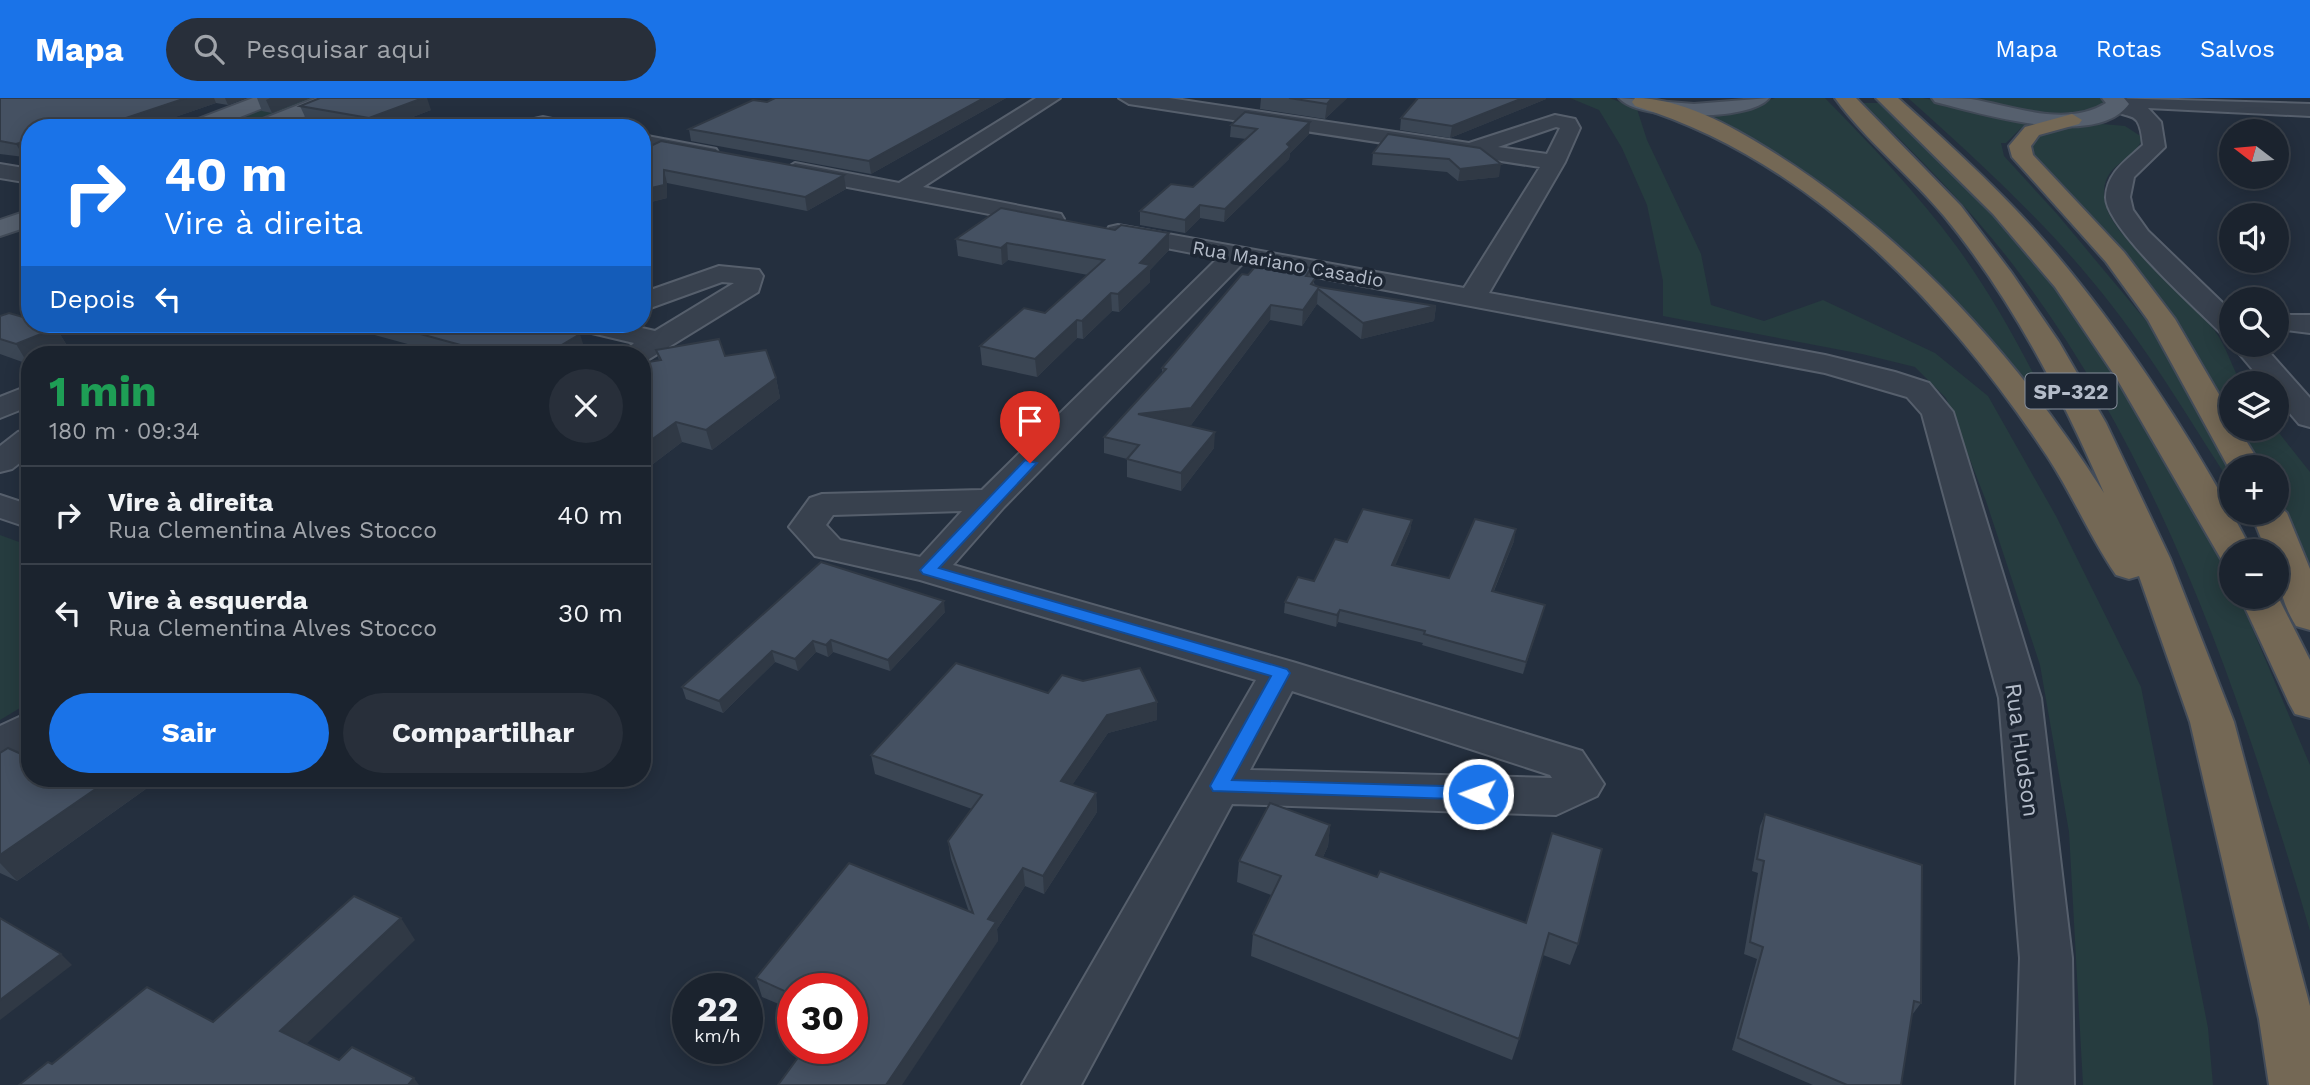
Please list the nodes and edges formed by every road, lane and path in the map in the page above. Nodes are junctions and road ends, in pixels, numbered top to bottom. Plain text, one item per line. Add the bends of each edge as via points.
1 (271, 98) edge
2 (334, 98) edge
3 (1050, 98) edge
4 (1129, 98) edge
5 (1759, 98) edge
6 (1942, 98) edge
7 (1636, 100) edge
8 (2116, 101) edge
9 (1849, 102) edge
10 (1891, 102) edge
11 (2310, 110) edge
12 (216, 119) edge
13 (280, 119) edge
14 (2083, 119) junction
15 (2153, 140) junction
16 (651, 146) edge
17 (1472, 149) junction
18 (738, 159) edge
19 (1554, 162) junction
20 (766, 164) edge
21 (0, 171) edge
22 (21, 174) edge
23 (903, 190) junction
24 (1236, 255) junction
25 (1472, 298) junction
26 (651, 300) edge
27 (2219, 315) edge
28 (612, 333) edge
29 (643, 346) edge
30 (651, 346) edge
31 (2259, 357) edge
32 (1918, 390) joint
33 (21, 398) edge
34 (2305, 404) edge
35 (0, 409) edge
36 (21, 446) edge
37 (2238, 455) edge
38 (0, 462) edge
39 (992, 500) junction
40 (0, 506) edge
41 (21, 514) edge
42 (2274, 525) edge
43 (2227, 539) edge
44 (928, 570) junction
45 (2265, 609) edge
46 (2310, 617) edge
47 (1281, 673) junction
48 (2310, 703) edge
49 (2211, 722) junction
50 (21, 734) edge
51 (0, 747) edge
52 (1219, 786) junction
53 (1051, 1085) edge
54 (2045, 1085) edge
55 (2298, 1085) edge

1 - 12 main road
2 - 13 main road
3 - 23 street
4 - 17 street
5 - 7 main road via 1717,109
6 - 14 main road via 2006,113
7 - 49 highway via 1706,122 1764,155 1856,221 1954,313 2044,424 2098,509
8 - 11 street
8 - 14 main road via 2107,115
8 - 15 street via 2151,122
9 - 49 highway, SP-322 via 1952,211 2044,342 2090,423 2151,558
10 - 43 highway, SP-322 via 1962,168 2063,279 2118,355
14 - 15 street via 2130,124
14 - 37 highway via 2032,131 2020,146 2023,157 2115,257 2161,319
15 - 27 street via 2148,154 2123,175 2118,197 2121,210 2139,236
16 - 18 street
17 - 19 street
17 - 19 street via 1555,121 1568,123 1570,128
19 - 25 street
20 - 23 street, Rua Mariano Casadio
21 - 22 street
23 - 24 street, Rua Mariano Casadio
24 - 25 street, Rua Mariano Casadio
24 - 39 street
25 - 32 street, Rua Mariano Casadio via 1825,365
26 - 30 street via 719,274 750,276 748,286
28 - 29 street
31 - 34 street
32 - 54 street, Rua Hudson via 1937,412 2020,698 2046,958
33 - 35 street
36 - 38 street
39 - 44 street
39 - 44 street via 822,505 807,527 828,548
40 - 41 street
42 - 46 highway
44 - 47 street
45 - 48 highway
47 - 52 street
47 - 52 street via 1566,763 1581,784 1556,797
49 - 55 highway, SP-322 via 2286,1019
50 - 51 street
52 - 53 street

